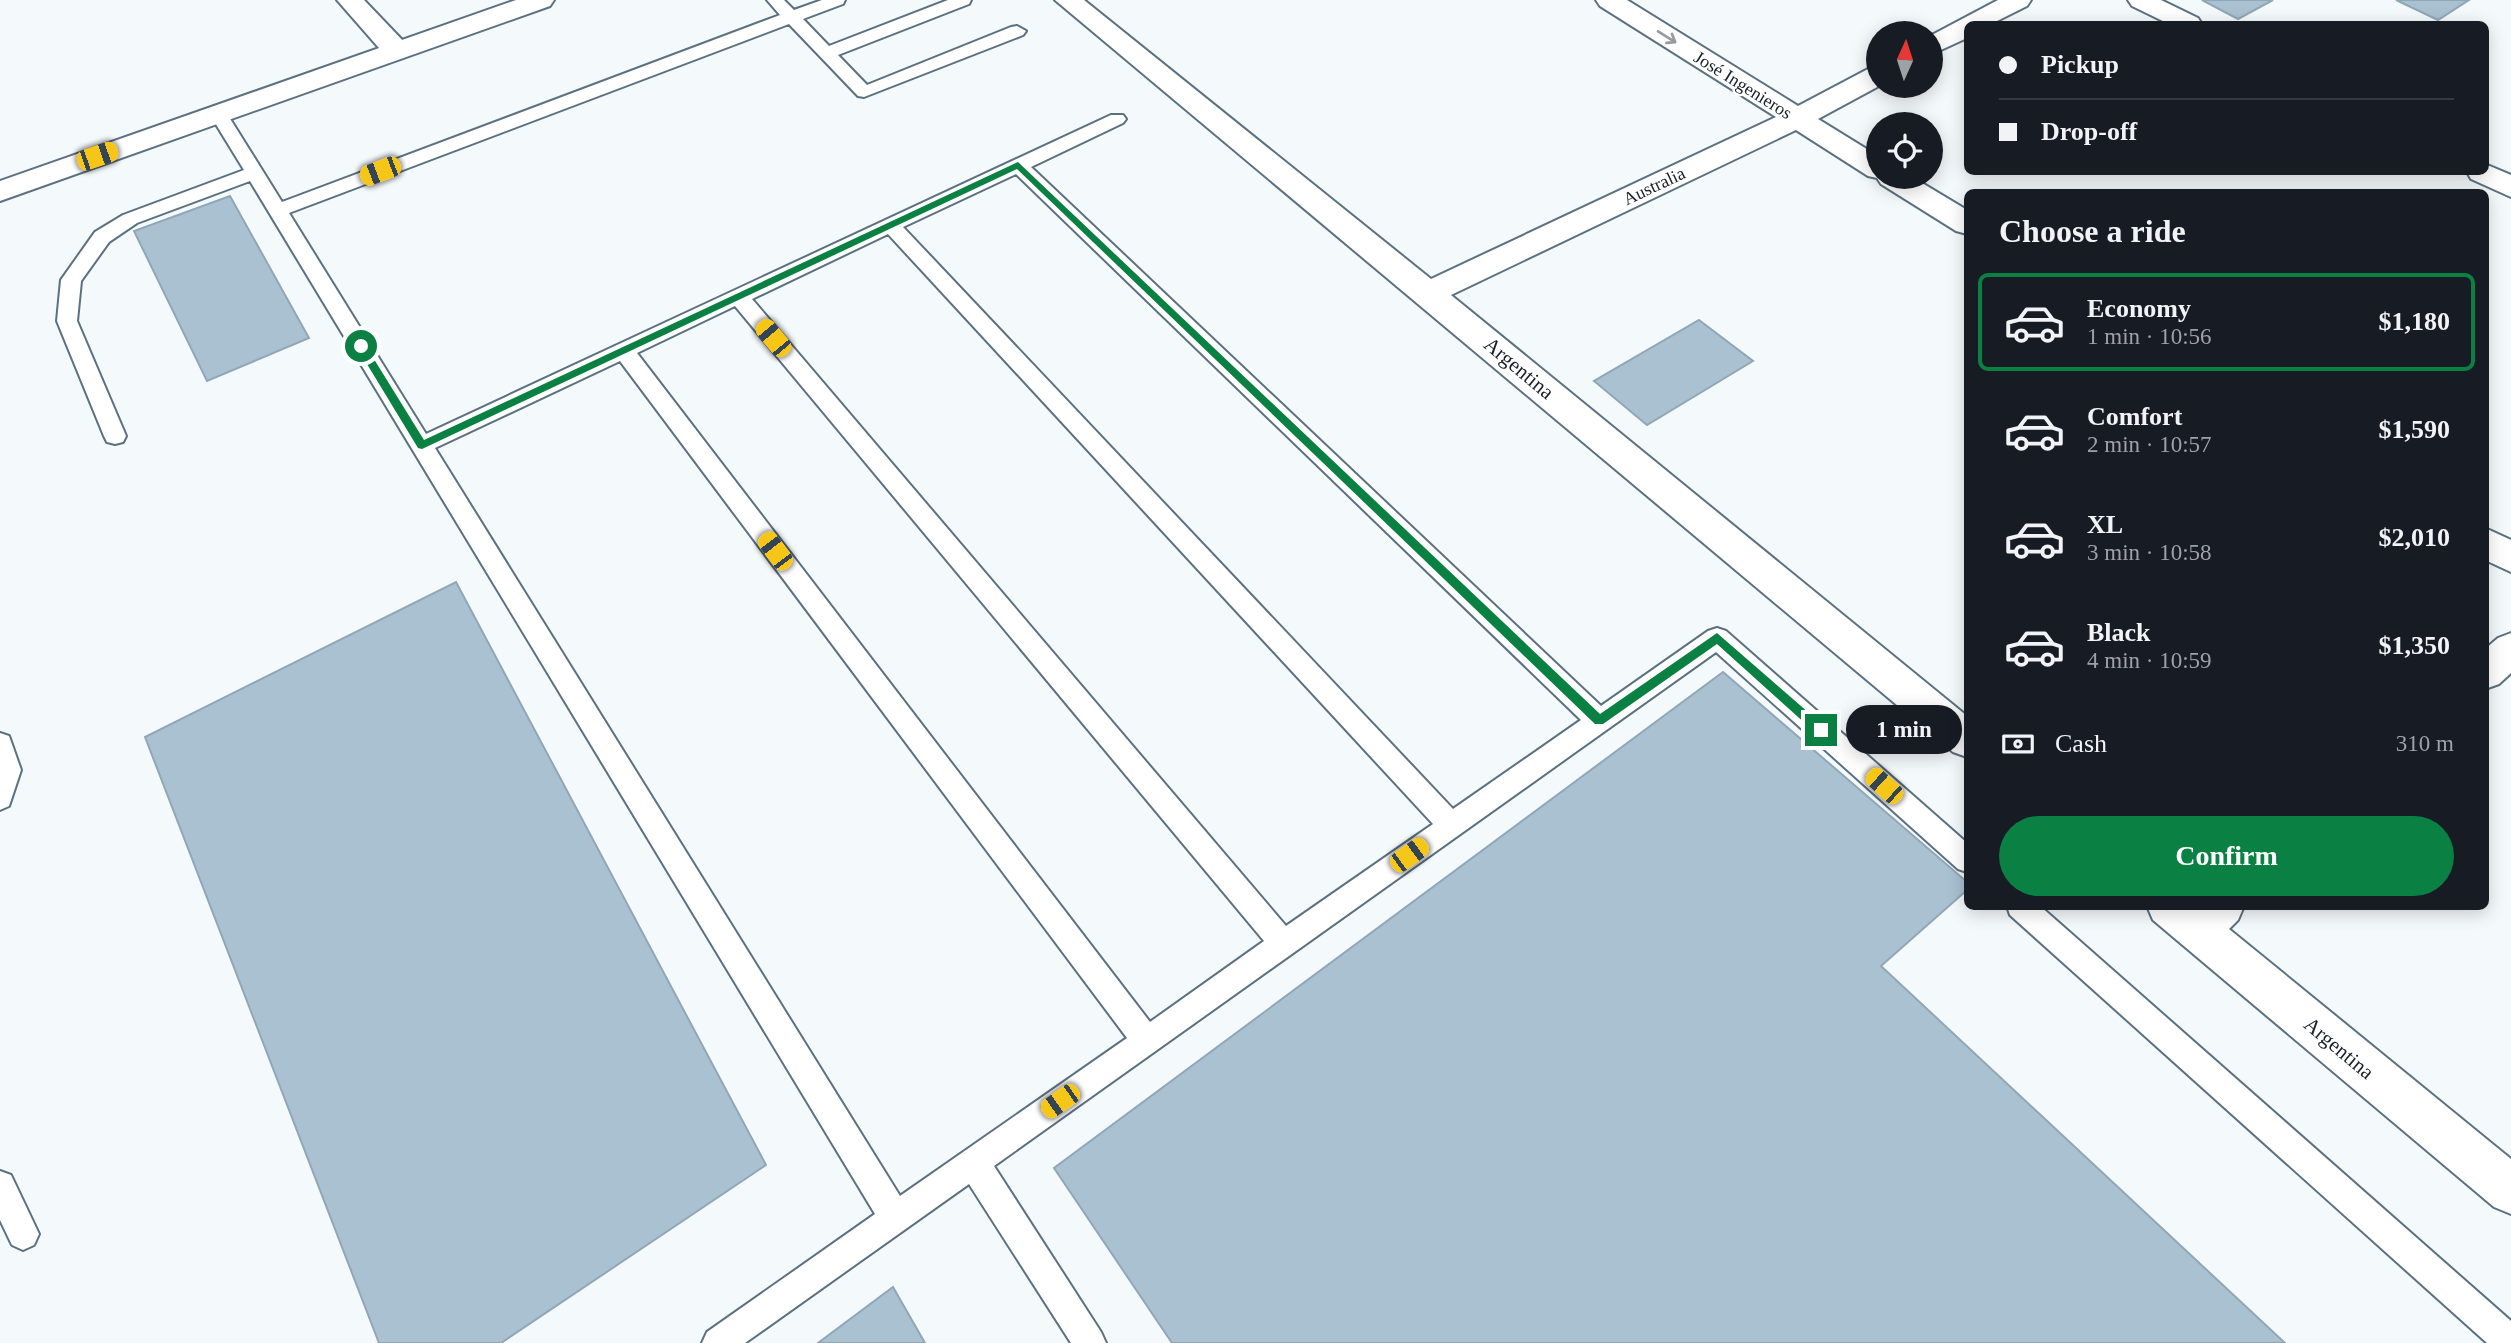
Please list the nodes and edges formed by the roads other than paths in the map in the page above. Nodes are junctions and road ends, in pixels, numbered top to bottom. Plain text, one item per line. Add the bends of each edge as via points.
1 (350, 0) edge
2 (541, 0) edge
3 (775, 0) edge
4 (837, 0) edge
5 (963, 0) edge
6 (1068, 0) edge
7 (1609, 0) edge
8 (2018, 0) edge
9 (2141, 0) edge
10 (792, 17) junction
11 (1978, 21) edge
12 (2183, 21) edge
13 (1964, 29) edge
14 (1017, 31) dead end
15 (1943, 40) edge
16 (396, 50) junction
17 (827, 53) junction
18 (1866, 81) edge
19 (218, 113) junction
20 (1117, 119) dead end
21 (1796, 119) junction
22 (1866, 162) edge
23 (1018, 165) junction
24 (255, 173) junction
25 (2487, 175) edge
26 (2511, 187) edge
27 (1910, 189) edge
28 (0, 191) edge
29 (278, 210) junction
30 (1964, 222) edge
31 (890, 225) junction
32 (1428, 293) junction
33 (738, 296) junction
34 (623, 350) junction
35 (115, 436) dead end
36 (422, 445) junction
37 (2489, 544) edge
38 (2511, 558) edge
39 (2511, 649) edge
40 (2489, 669) edge
41 (1599, 721) junction
42 (1964, 738) edge
43 (0, 744) edge
44 (0, 798) edge
45 (1451, 825) junction
46 (1964, 857) edge
47 (2024, 910) edge
48 (2196, 914) edge
49 (1284, 944) junction
50 (1146, 1040) junction
51 (974, 1162) junction
52 (0, 1186) edge
53 (2511, 1190) edge
54 (895, 1217) junction
55 (23, 1234) dead end
56 (718, 1343) edge
57 (1090, 1343) edge
58 (2511, 1343) edge

1 - 16 main road
2 - 16 main road
3 - 10 lane
4 - 10 lane
5 - 17 lane
6 - 32 main road, Argentina
7 -> 21 main road, José Ingenieros
8 - 11 main road
9 - 12 main road
10 - 17 lane
10 - 29 lane
13 - 15 main road
14 - 17 lane via 864,92
16 - 19 main road
18 - 21 main road, Australia
19 - 24 lane
19 - 28 main road
20 - 23 lane
21 - 22 main road, José Ingenieros
21 - 32 main road, Australia
23 - 31 lane
23 - 41 lane
24 - 29 lane
24 - 35 lane via 130,219 102,237 71,280 67,321
25 - 26 main road
27 - 30 main road
29 - 36 lane
31 - 33 lane
31 - 45 lane
32 - 42 main road, Argentina
33 - 34 lane
33 - 49 lane
34 - 36 lane
34 - 50 lane
36 - 54 lane
37 - 38 main road
39 - 40 main road
41 - 45 lane
41 - 46 lane via 1717,638
43 - 44 lane via 8,770
45 - 49 lane
47 - 58 lane
48 - 53 main road, Argentina
49 - 50 lane
50 - 51 lane
51 - 54 lane
51 - 57 lane
52 - 55 lane
54 - 56 lane

